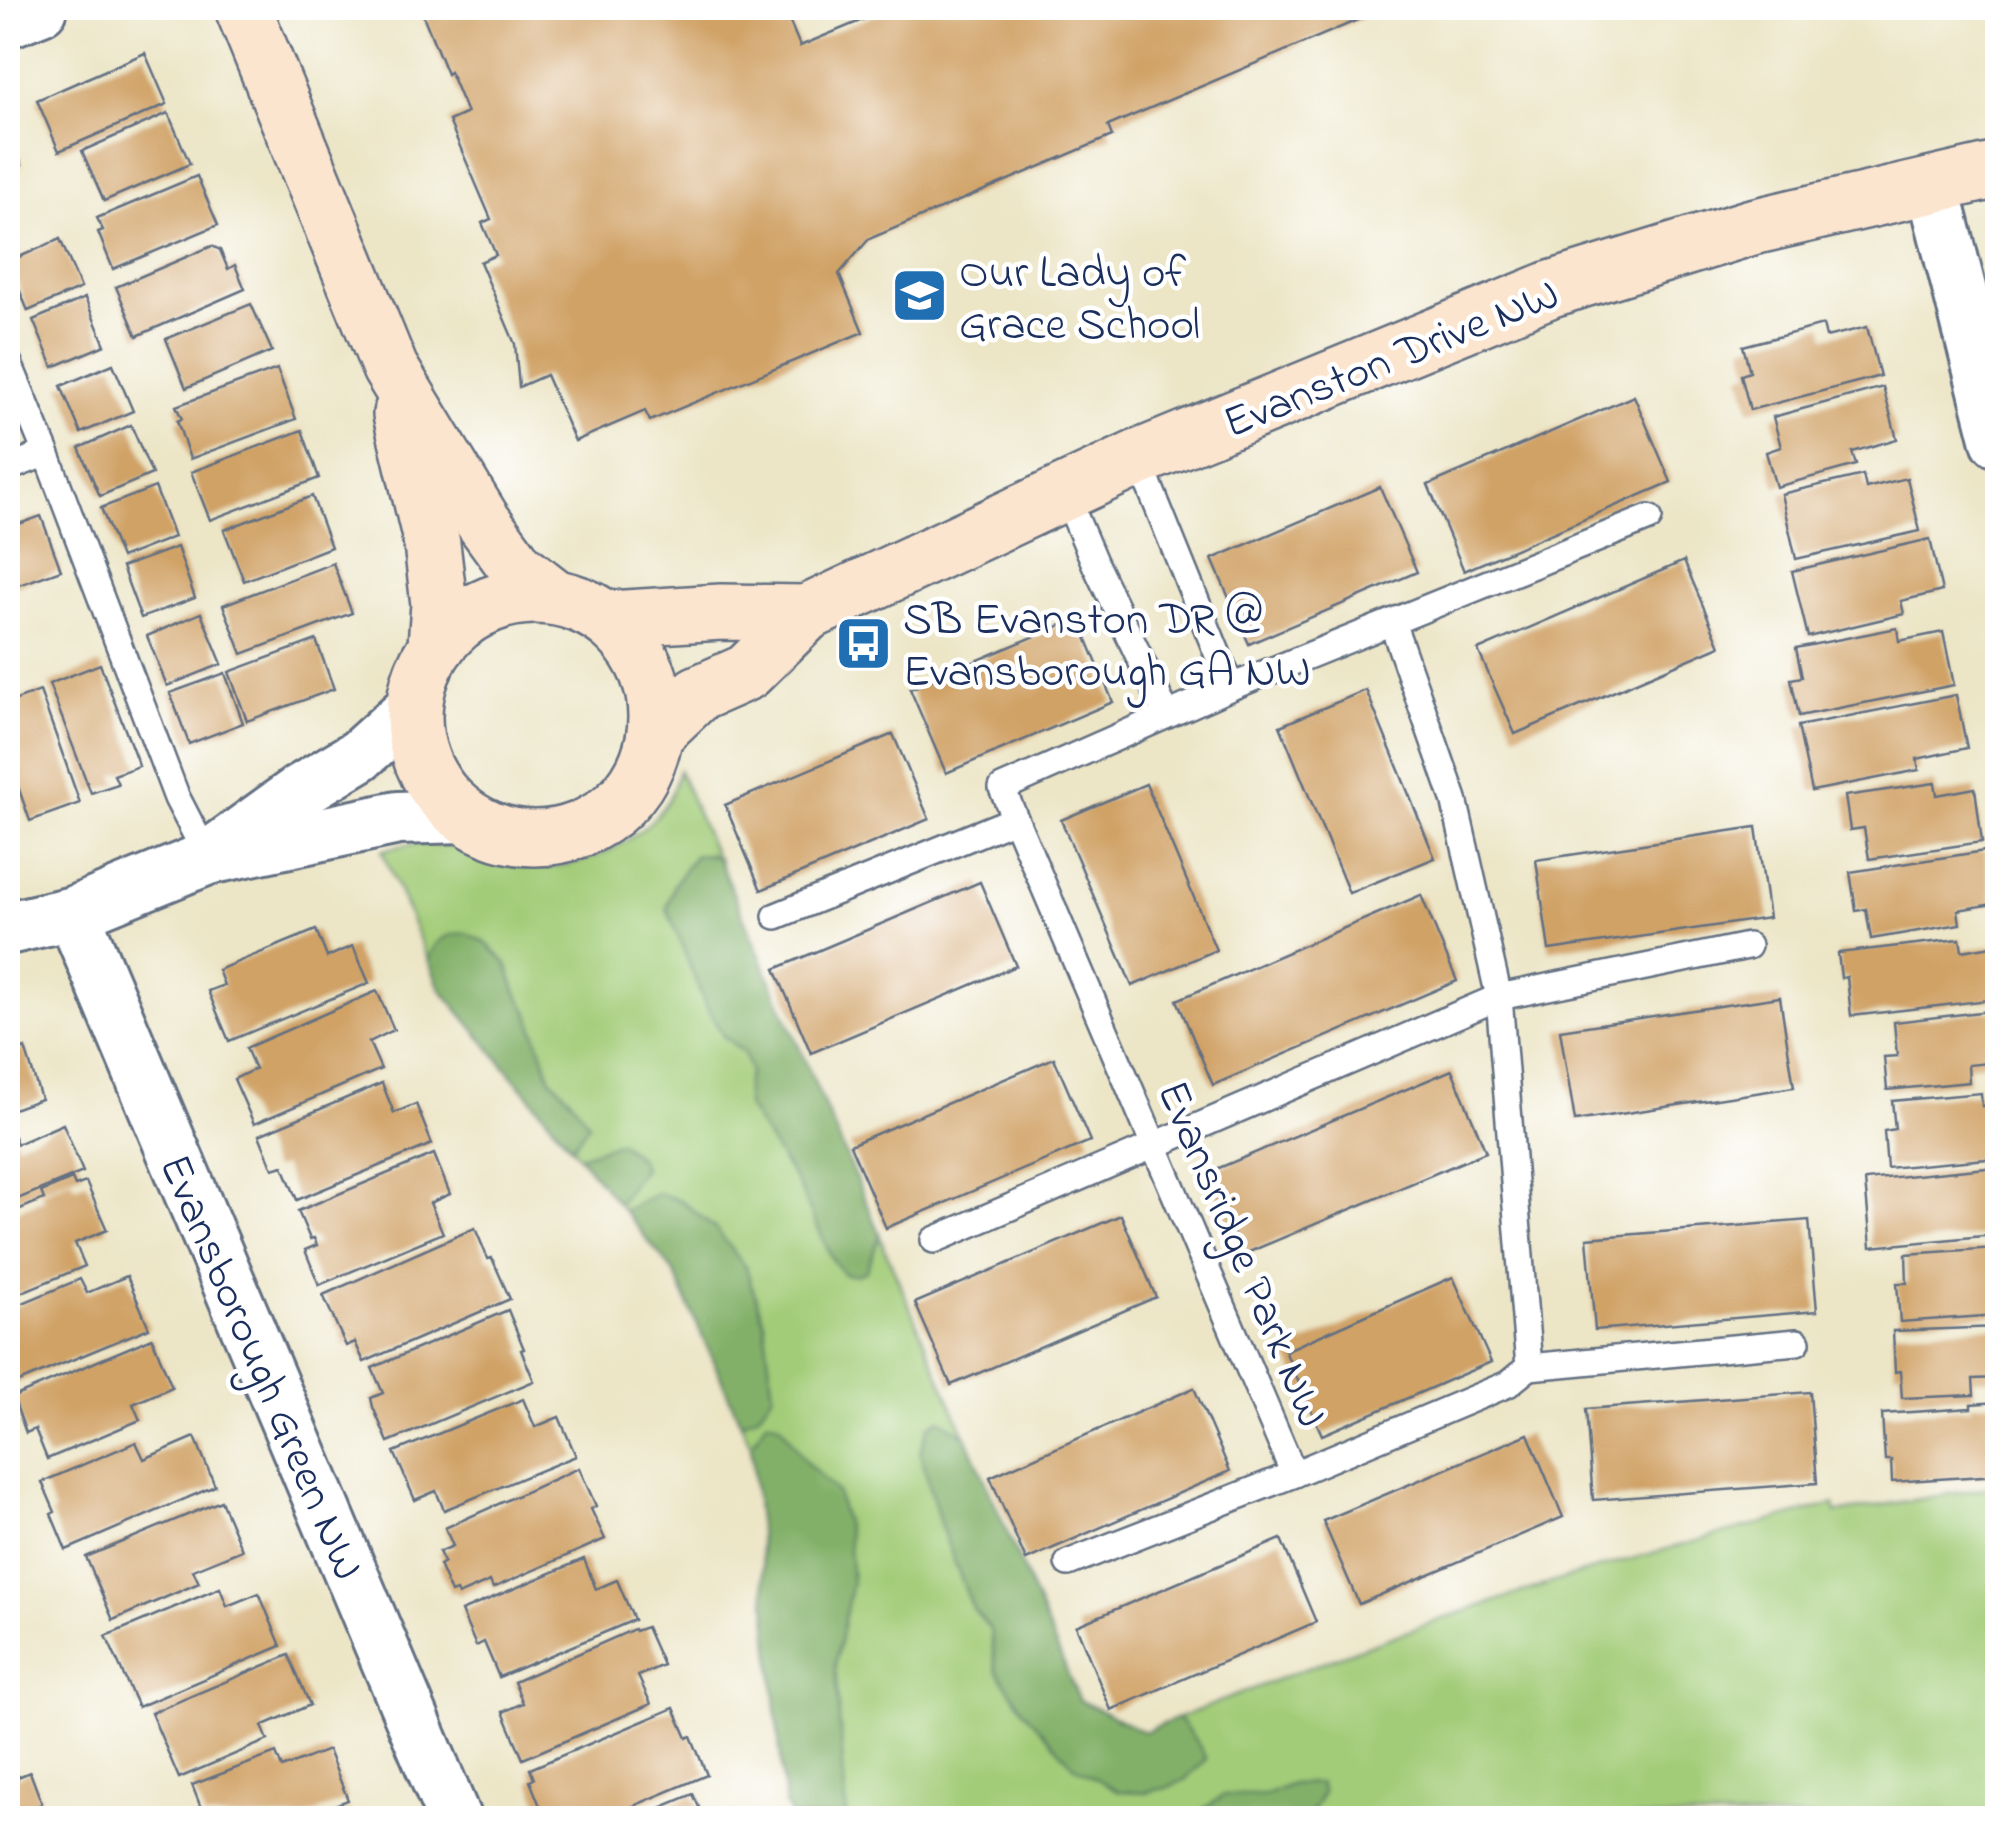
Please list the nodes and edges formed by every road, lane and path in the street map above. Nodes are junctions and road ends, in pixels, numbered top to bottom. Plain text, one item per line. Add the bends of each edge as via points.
1 (41, 8) edge
2 (243, 8) edge
3 (8, 22) edge
4 (1998, 170) edge
5 (1933, 186) junction
6 (8, 361) edge
7 (390, 368) junction
8 (1998, 442) edge
9 (46, 453) junction
10 (1138, 458) junction
11 (8, 468) edge
12 (1064, 491) junction
13 (1649, 518) dead end
14 (553, 596) junction
15 (806, 613) junction
16 (610, 620) junction
17 (1392, 622) junction
18 (436, 644) junction
19 (1230, 687) junction
20 (412, 708) junction
21 (1167, 715) junction
22 (656, 733) junction
23 (463, 816) junction
24 (1014, 819) junction
25 (208, 858) junction
26 (73, 913) junction
27 (776, 916) dead end
28 (8, 928) edge
29 (1748, 946) dead end
30 (1499, 997) junction
31 (1153, 1144) junction
32 (934, 1240) dead end
33 (1797, 1342) dead end
34 (1529, 1367) junction
35 (1294, 1474) junction
36 (1068, 1563) dead end
37 (454, 1818) edge

1 - 3 street
2 - 7 street
4 - 5 street, Evanston Drive NW
5 - 8 street
5 - 10 street, Evanston Drive NW via 1752,228 1551,289
6 - 9 lane
7 - 14 street via 516,568
7 - 18 street via 432,544
9 - 11 lane
9 - 25 lane via 177,798
10 - 12 street, Evanston Drive NW
10 - 19 lane
12 - 15 street, Evanston Drive NW
12 - 21 lane
13 - 17 lane, Evansridge Park NW
14 - 16 street
14 - 18 street via 495,602 468,614
15 - 16 street, Evanston Drive NW
15 - 22 street, Evanston Drive NW via 747,672 697,694
16 - 22 street via 638,651 654,690
17 - 19 lane, Evansridge Park NW
17 - 30 lane via 1454,799
18 - 20 street
19 - 21 lane, Evansridge Park NW
20 - 23 street via 423,762
20 - 25 street via 360,755
21 - 24 lane, Evansridge Park NW via 1002,788
22 - 23 street via 644,772 619,806 584,829 529,838 501,834
23 - 25 street via 398,818
24 - 27 lane
24 - 31 lane, Evansridge Park NW
25 - 26 street
26 - 28 street
26 - 37 street, Evansborough Green NW
29 - 30 lane
30 - 31 lane
30 - 34 lane
31 - 32 lane
31 - 35 lane, Evansridge Park NW
33 - 34 lane
34 - 35 lane, Evansridge Park NW via 1508,1384
35 - 36 lane

